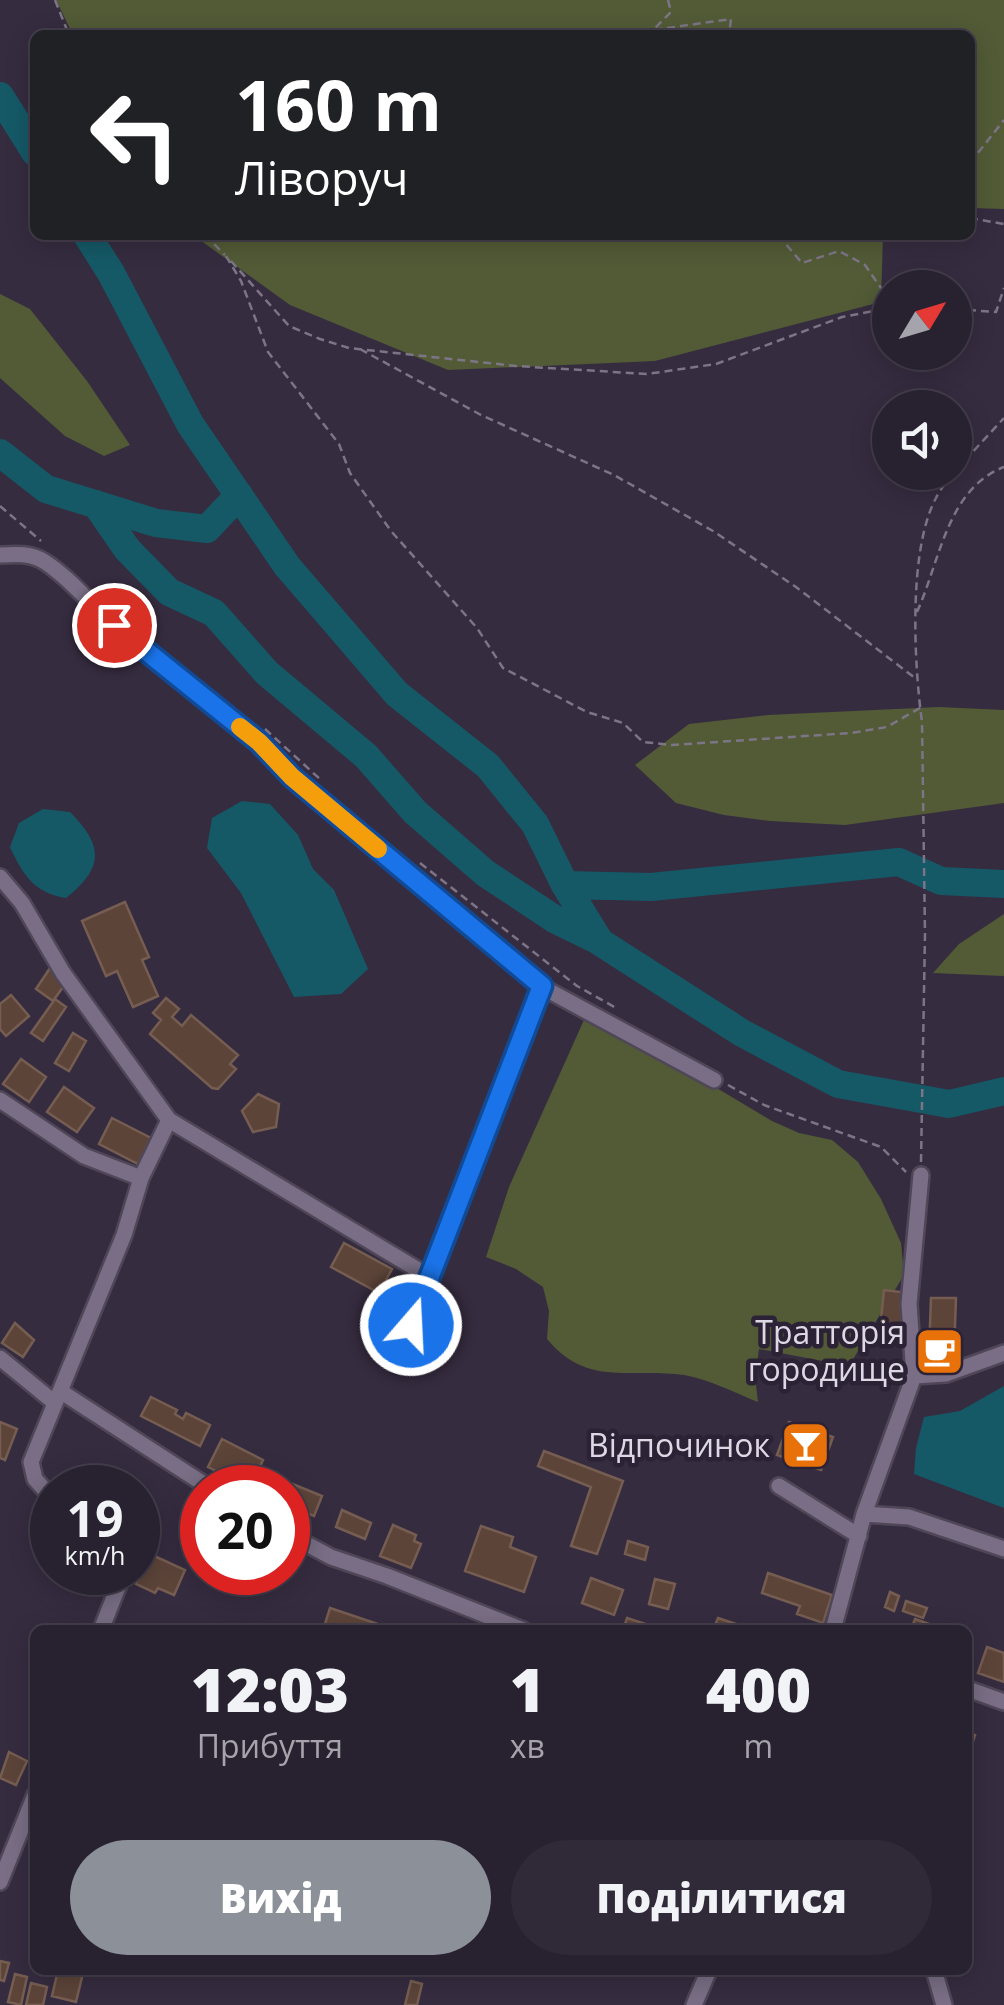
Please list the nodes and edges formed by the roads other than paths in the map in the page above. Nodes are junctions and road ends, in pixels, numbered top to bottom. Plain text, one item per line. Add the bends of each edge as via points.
1 (0, 555) edge
2 (0, 876) edge
3 (542, 986) junction
4 (716, 1080) road end
5 (0, 1100) edge
6 (170, 1120) junction
7 (141, 1178) junction
8 (918, 1178) road end
9 (428, 1276) junction
10 (411, 1325) dead end
11 (1004, 1353) edge
12 (0, 1358) edge
13 (914, 1376) junction
14 (58, 1397) junction
15 (31, 1465) edge
16 (180, 1470) edge
17 (779, 1486) dead end
18 (864, 1514) junction
19 (859, 1536) junction
20 (310, 1546) edge
21 (1004, 1549) edge
22 (115, 1595) edge
23 (103, 1625) edge
24 (511, 1625) edge
25 (834, 1625) edge
26 (972, 1690) edge
27 (1004, 1702) edge
28 (30, 1807) edge
29 (0, 1882) edge
30 (707, 1975) edge
31 (935, 1975) edge
32 (694, 2005) edge
33 (944, 2005) edge

1 - 3 street via 21,554 54,569
2 - 6 street
3 - 4 street
3 - 9 street
5 - 7 street via 84,1156
6 - 7 street
6 - 9 street
7 - 14 street
8 - 13 street via 909,1304
9 - 10 street
11 - 13 street via 946,1374
12 - 14 street
13 - 18 street
14 - 15 street
14 - 16 street
17 - 19 street
18 - 19 street
18 - 21 street via 909,1517
19 - 25 street
20 - 24 street
22 - 23 street
26 - 27 street
28 - 29 street
30 - 32 street
31 - 33 street

